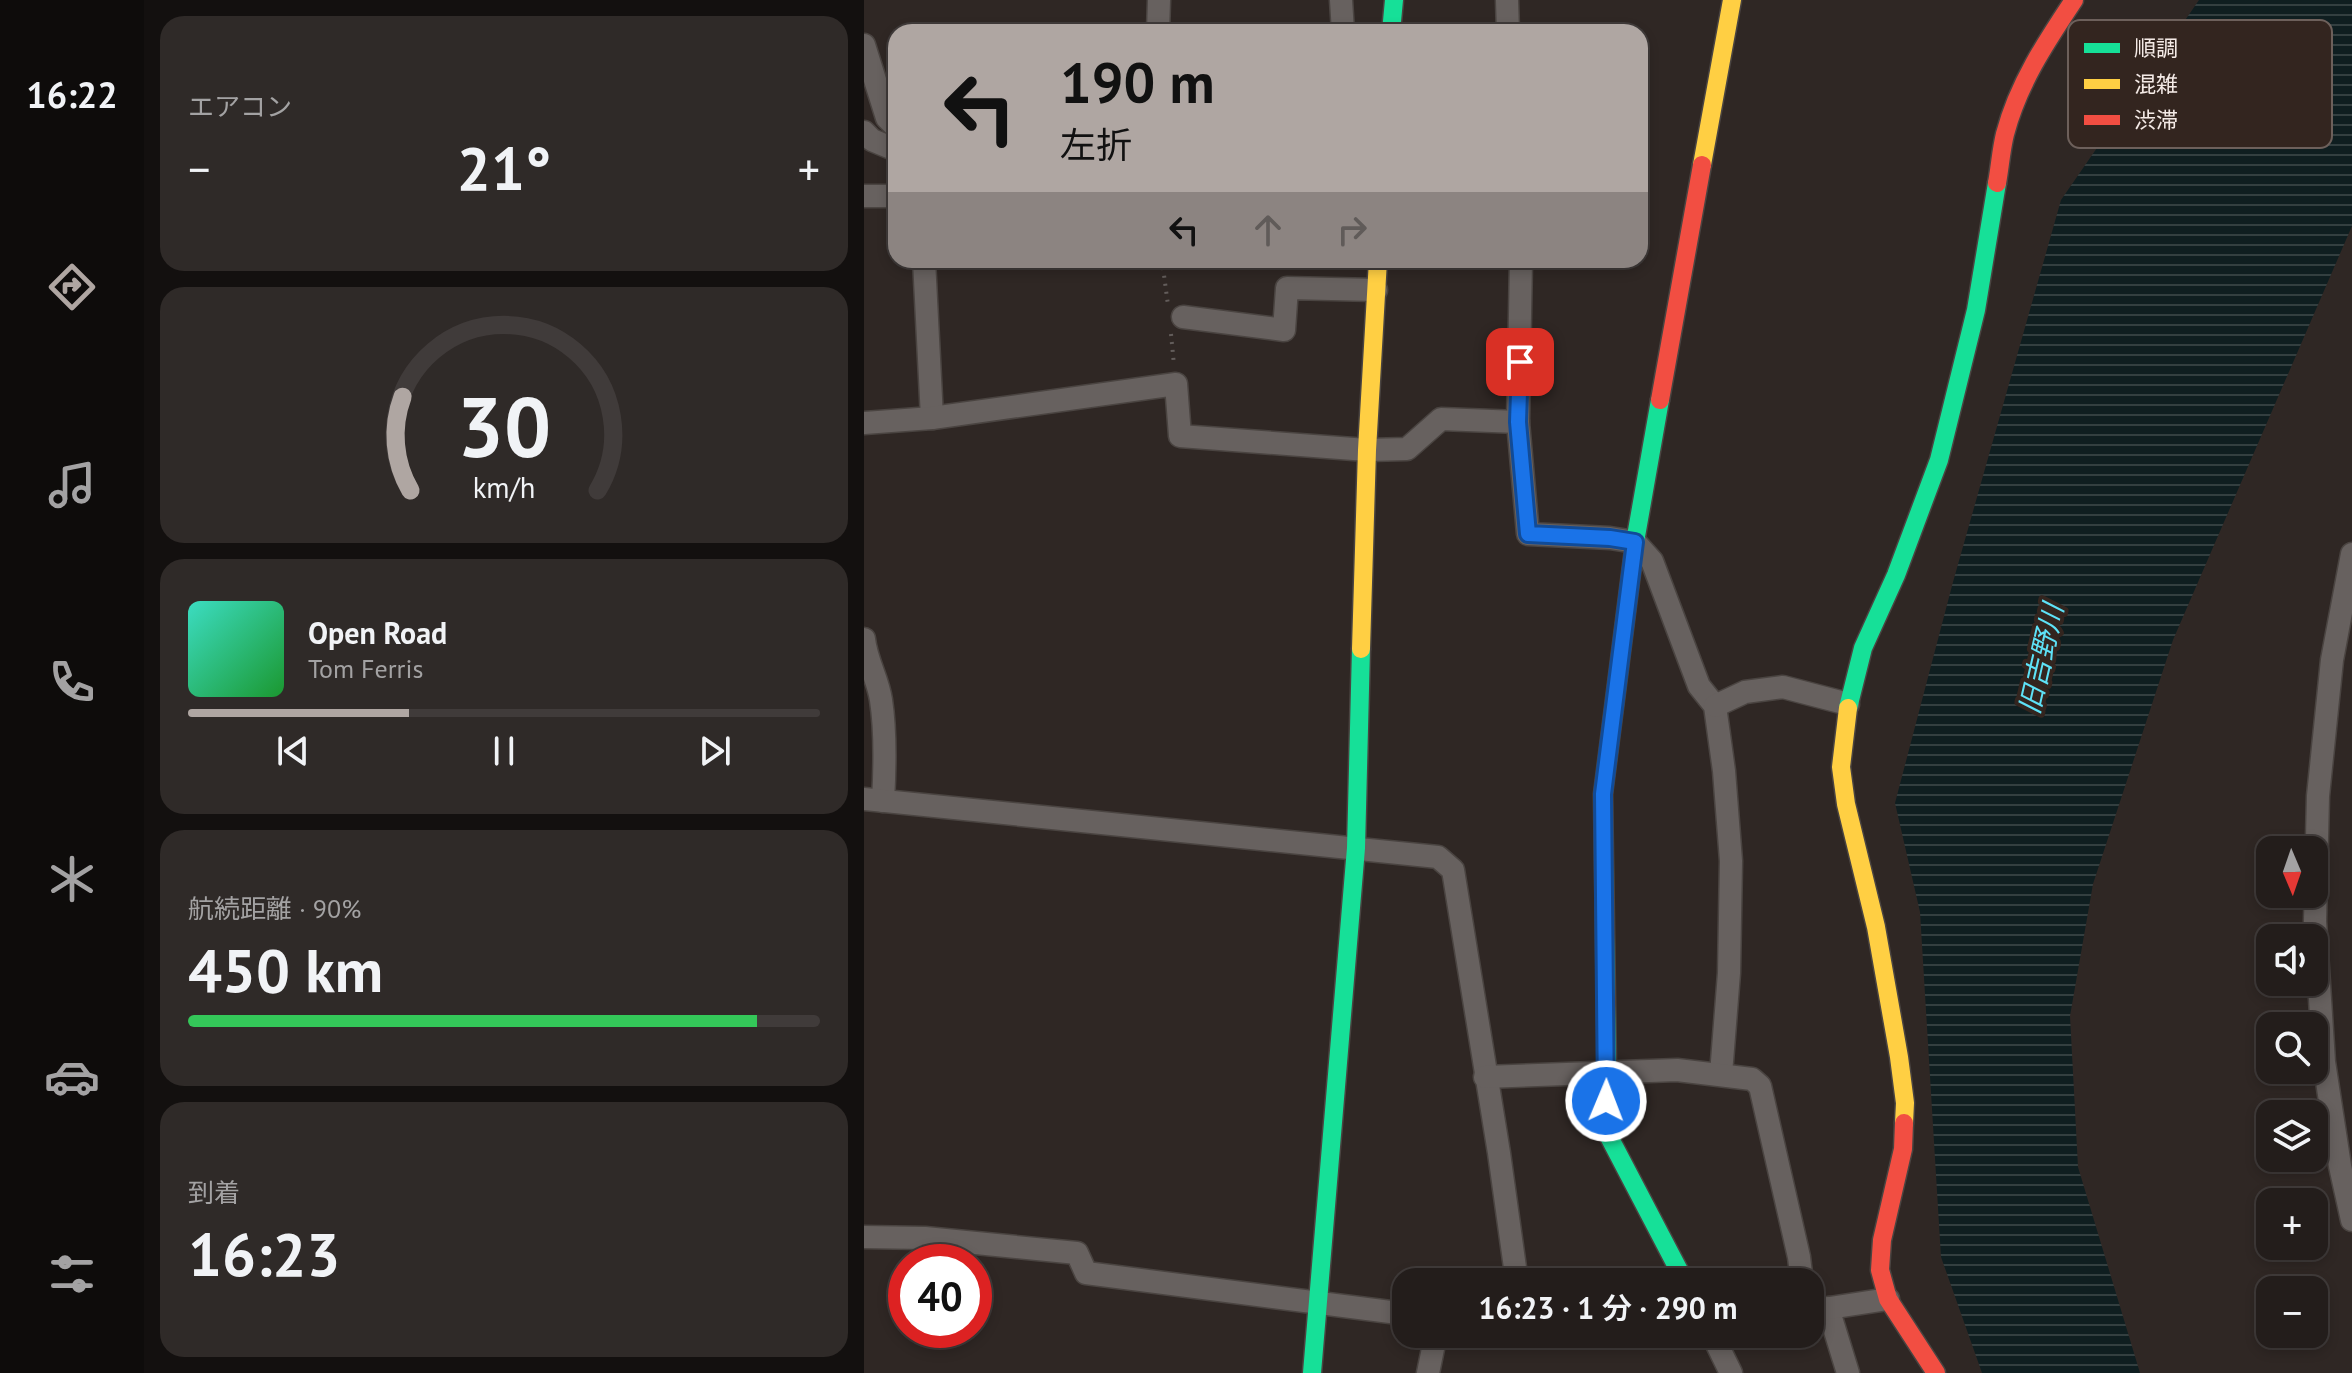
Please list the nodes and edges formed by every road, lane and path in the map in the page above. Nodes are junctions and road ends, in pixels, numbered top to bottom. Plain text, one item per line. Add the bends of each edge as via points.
1 (1159, 0) edge
2 (1341, 0) edge
3 (1394, 0) edge
4 (1507, 0) edge
5 (1732, 0) edge
6 (2074, 0) edge
7 (1158, 24) edge
8 (1342, 24) edge
9 (1392, 24) edge
10 (1508, 24) edge
11 (864, 45) edge
12 (872, 73) junction
13 (888, 73) edge
14 (888, 119) edge
15 (864, 132) edge
16 (888, 147) edge
17 (864, 196) edge
18 (888, 196) edge
19 (924, 268) edge
20 (1377, 268) edge
21 (1521, 268) edge
22 (1376, 290) junction
23 (1183, 317) dead end
24 (932, 418) junction
25 (1518, 422) junction
26 (864, 423) edge
27 (1367, 450) junction
28 (1635, 542) junction
29 (2352, 554) edge
30 (865, 648) edge
31 (1848, 704) junction
32 (1715, 706) junction
33 (873, 800) edge
34 (1356, 848) junction
35 (1607, 1073) junction
36 (1721, 1074) junction
37 (1485, 1077) junction
38 (2352, 1220) edge
39 (864, 1237) edge
40 (1515, 1268) edge
41 (1678, 1268) edge
42 (1800, 1268) edge
43 (1888, 1299) junction
44 (1317, 1302) junction
45 (1824, 1309) edge
46 (1392, 1312) edge
47 (1824, 1321) edge
48 (1433, 1348) edge
49 (1719, 1348) edge
50 (1312, 1373) edge
51 (1428, 1373) edge
52 (1731, 1373) edge
53 (1848, 1373) edge
54 (1936, 1373) edge

1 - 7 street
2 - 8 street
3 - 9 street
4 - 10 street
5 - 28 street
6 - 31 street via 2039,52 2005,134 1976,310 1939,460 1863,648
11 - 12 street
12 - 13 street
12 - 14 street
15 - 16 street
17 - 18 street
19 - 24 street
20 - 22 street
21 - 25 street
22 - 23 street via 1287,288 1284,330
22 - 27 street
24 - 26 street
24 - 27 street via 1176,384 1180,436
25 - 27 street via 1441,419 1407,449
25 - 28 street via 1528,534
27 - 34 street
28 - 32 street via 1652,561 1699,686
28 - 35 street via 1603,794
29 - 38 street via 2332,660 2318,796 2315,921 2324,1062
30 - 33 street via 881,697 886,753
31 - 32 street via 1783,687 1745,692
31 - 43 street via 1841,767 1846,804 1876,927 1905,1103 1903,1149 1882,1240 1880,1270
32 - 36 street via 1731,861
33 - 34 street
34 - 37 street via 1438,857 1453,870
34 - 44 street
35 - 36 street
35 - 37 street
35 - 41 street via 1605,1129
36 - 42 street via 1752,1079 1760,1086
37 - 40 street
39 - 44 street via 1077,1253 1086,1273
43 - 45 street
43 - 54 street
44 - 46 street
44 - 50 street
47 - 53 street
48 - 51 street
49 - 52 street

